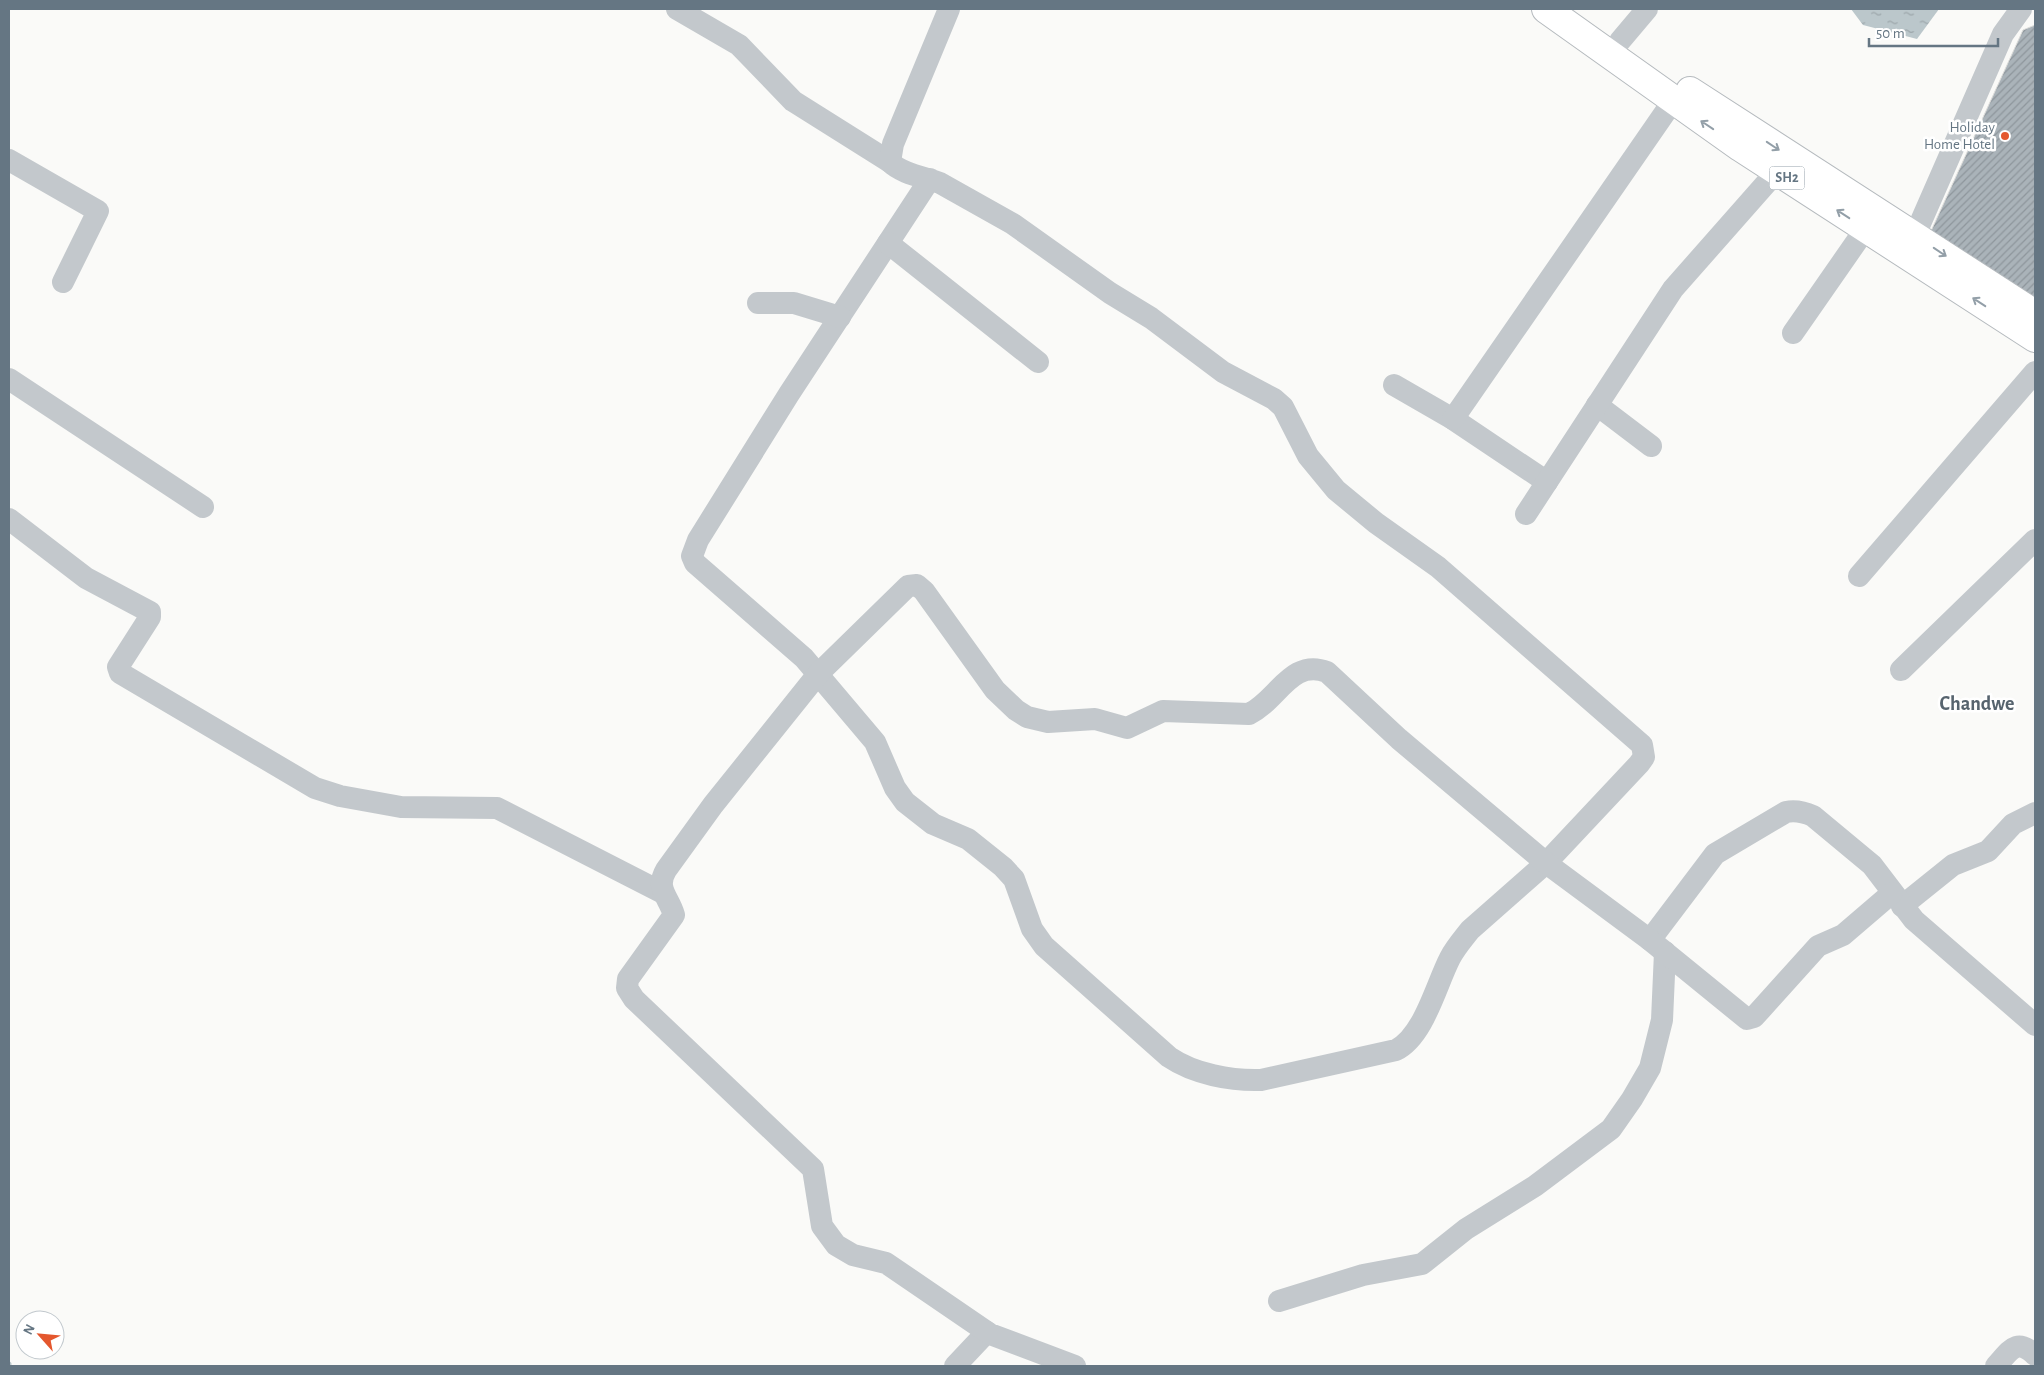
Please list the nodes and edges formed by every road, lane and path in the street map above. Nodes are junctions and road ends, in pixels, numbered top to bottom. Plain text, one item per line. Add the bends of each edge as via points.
1 (677, 9) edge
2 (949, 9) edge
3 (1546, 9) edge
4 (1575, 9) edge
5 (1647, 9) edge
6 (2021, 9) edge
7 (1620, 41) junction
8 (1673, 101) junction
9 (9, 160) edge
10 (890, 162) junction
11 (1777, 172) junction
12 (930, 179) junction
13 (1866, 228) junction
14 (1915, 235) junction
15 (888, 243) junction
16 (63, 282) dead end
17 (758, 304) dead end
18 (2021, 313) edge
19 (840, 317) junction
20 (1793, 333) dead end
21 (2035, 338) edge
22 (1038, 362) dead end
23 (2035, 372) edge
24 (9, 379) edge
25 (1394, 385) dead end
26 (1598, 405) junction
27 (1453, 419) junction
28 (1651, 446) dead end
29 (1547, 482) junction
30 (203, 507) dead end
31 (1526, 514) dead end
32 (9, 519) edge
33 (2035, 540) edge
34 (1859, 576) dead end
35 (1901, 670) dead end
36 (818, 674) junction
37 (2035, 813) edge
38 (1546, 863) junction
39 (663, 893) junction
40 (1897, 899) junction
41 (1657, 946) junction
42 (2035, 1025) edge
43 (1280, 1301) dead end
44 (987, 1332) junction
45 (2035, 1355) edge
46 (955, 1366) edge
47 (1075, 1366) edge
48 (1996, 1366) edge

1 - 10 street via 739,45 793,101
2 - 10 street via 893,144
3 - 8 main road, SH2
4 - 7 main road, SH2
5 - 7 street
6 - 14 street via 2003,34
7 -> 14 main road, SH2 via 1803,166
11 -> 8 main road, SH2
8 - 27 street
9 - 16 street via 98,211
10 - 12 street
13 -> 11 main road, SH2
11 - 26 street via 1673,289
12 - 15 street
12 - 38 street via 1013,224 1110,293 1152,318 1223,372 1274,398 1283,407 1308,456 1336,490 1376,524 1438,567 1640,743 1644,754 1639,764
18 -> 13 main road, SH2
13 - 20 street
14 -> 18 main road, SH2
15 - 19 street
15 - 22 street
17 - 19 street via 794,303
18 - 21 main road, SH2
19 - 36 street via 703,532 692,556 700,568 804,658
23 - 34 street
24 - 30 street
25 - 27 street
26 - 28 street
26 - 29 street
27 - 29 street
29 - 31 street
32 - 39 street via 86,578 150,612 150,617 118,666 120,673 280,768 315,788 386,805 497,808
33 - 35 street
36 - 38 street via 903,590 914,585 924,591 1004,700 1027,717 1048,722 1095,719 1127,728 1163,711 1249,714 1295,674 1316,668 1328,672 1399,739
36 - 38 street via 875,742 905,802 933,824 974,843 1003,867 1014,879 1032,929 1044,946 1169,1057 1197,1070 1262,1080 1403,1046 1414,1035 1460,942
36 - 39 street via 713,805 666,870 661,881
37 - 40 street via 2013,824 1988,852 1953,864
38 - 41 street
39 - 44 street via 674,915 628,979 630,994 813,1169 822,1226 831,1241 852,1254 886,1263
40 - 41 street via 1842,935 1818,946 1750,1019 1741,1016
40 - 41 street via 1872,865 1812,816 1792,811 1715,854
40 - 42 street via 1914,920
41 - 43 street via 1662,1020 1655,1051 1650,1068 1632,1100 1611,1129 1535,1186 1466,1229 1422,1264 1363,1274
44 - 46 street
44 - 47 street
45 - 48 street via 2019,1345

